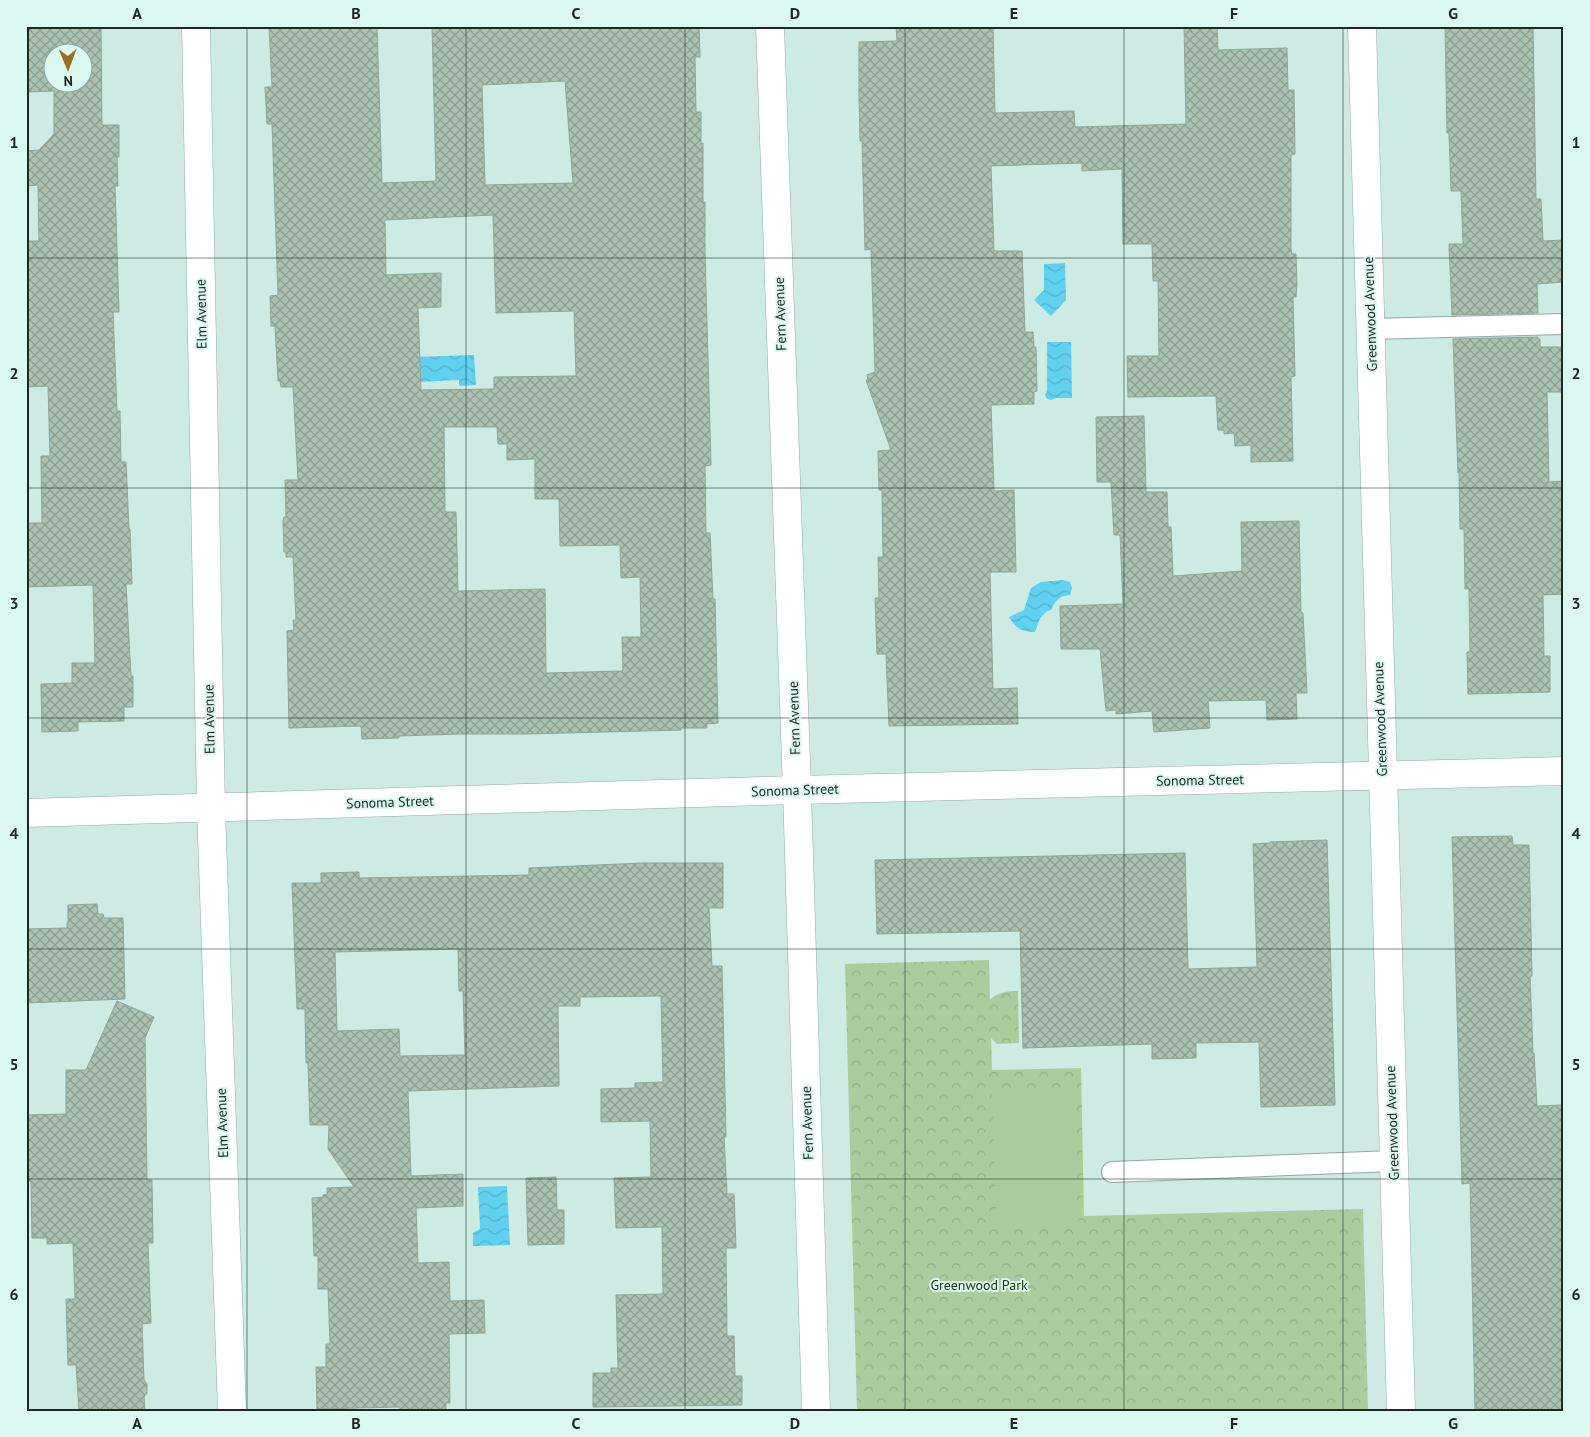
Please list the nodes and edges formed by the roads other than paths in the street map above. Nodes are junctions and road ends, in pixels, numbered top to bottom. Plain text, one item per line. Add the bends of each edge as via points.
1 (196, 26) edge
2 (770, 26) edge
3 (1362, 26) edge
4 (1564, 324) edge
5 (1370, 329) junction
6 (1564, 772) edge
7 (1382, 776) junction
8 (797, 790) junction
9 (211, 808) junction
10 (26, 813) edge
11 (1393, 1161) junction
12 (1112, 1172) dead end
13 (232, 1411) edge
14 (816, 1411) edge
15 (1401, 1411) edge

1 - 9 street, Elm Avenue
2 - 8 street, Fern Avenue
3 - 5 street, Greenwood Avenue
4 - 5 lane
5 - 7 street, Greenwood Avenue
6 - 7 street, Sonoma Street
7 - 8 street, Sonoma Street
7 - 11 street, Greenwood Avenue
8 - 9 street, Sonoma Street
8 - 14 street, Fern Avenue
9 - 10 street, Sonoma Street
9 - 13 street, Elm Avenue
11 - 12 lane
11 - 15 street, Greenwood Avenue

